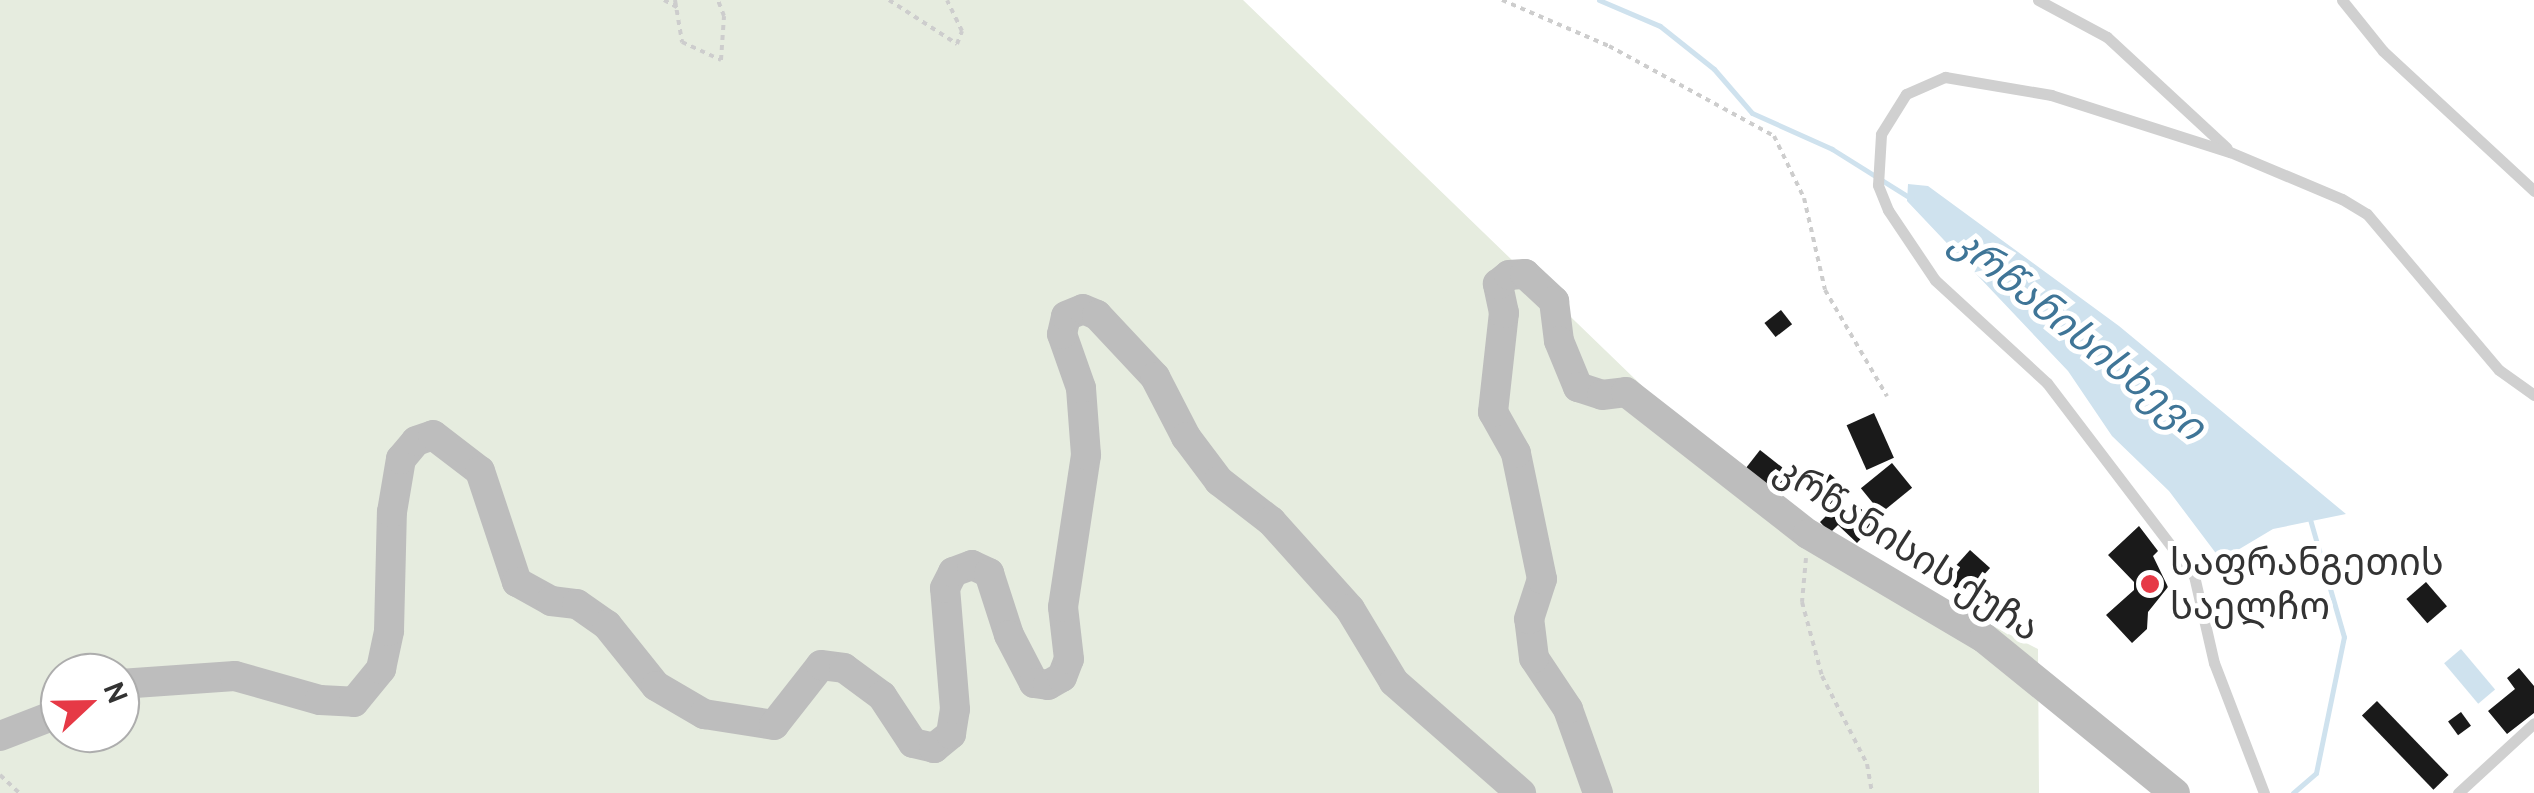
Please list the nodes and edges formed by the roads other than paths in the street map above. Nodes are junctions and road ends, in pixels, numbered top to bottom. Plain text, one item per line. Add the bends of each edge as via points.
1 (2038, 0) edge
2 (2342, 0) edge
3 (2230, 152) junction
4 (2534, 191) edge
5 (2534, 395) edge
6 (140, 683) edge
7 (40, 721) edge
8 (2534, 724) edge
9 (0, 736) edge
10 (2261, 789) edge
11 (1522, 793) edge
12 (1598, 793) edge
13 (2175, 793) edge
14 (2458, 793) edge

1 - 3 lane via 2106,37
2 - 4 lane via 2384,51
3 - 5 lane via 2367,214 2498,370
3 - 10 lane via 2051,95 1945,77 1906,94 1881,134 1878,185 1935,280 2046,382 2194,576 2214,663
6 - 11 street via 235,676 320,700 354,702 381,670 389,630 392,512 401,458 416,440 434,435 480,472 517,582 551,601 577,604 607,625 656,686 704,714 774,724 821,665 844,668 882,696 913,744 934,748 951,734 955,709 945,588 953,572 972,565 989,573 1009,635 1034,682 1048,685 1062,677 1069,660 1063,607 1086,455 1082,388 1062,334 1066,316 1083,309 1097,314 1155,378 1219,481 1270,521 1350,609 1394,682
7 - 9 street
8 - 14 lane
12 - 13 street, კრწანისის ქუჩა via 1568,709 1534,658 1529,619 1542,579 1516,453 1493,412 1504,313 1498,284 1509,275 1525,274 1554,301 1559,342 1578,386 1602,395 1626,392 1808,534 1984,638

